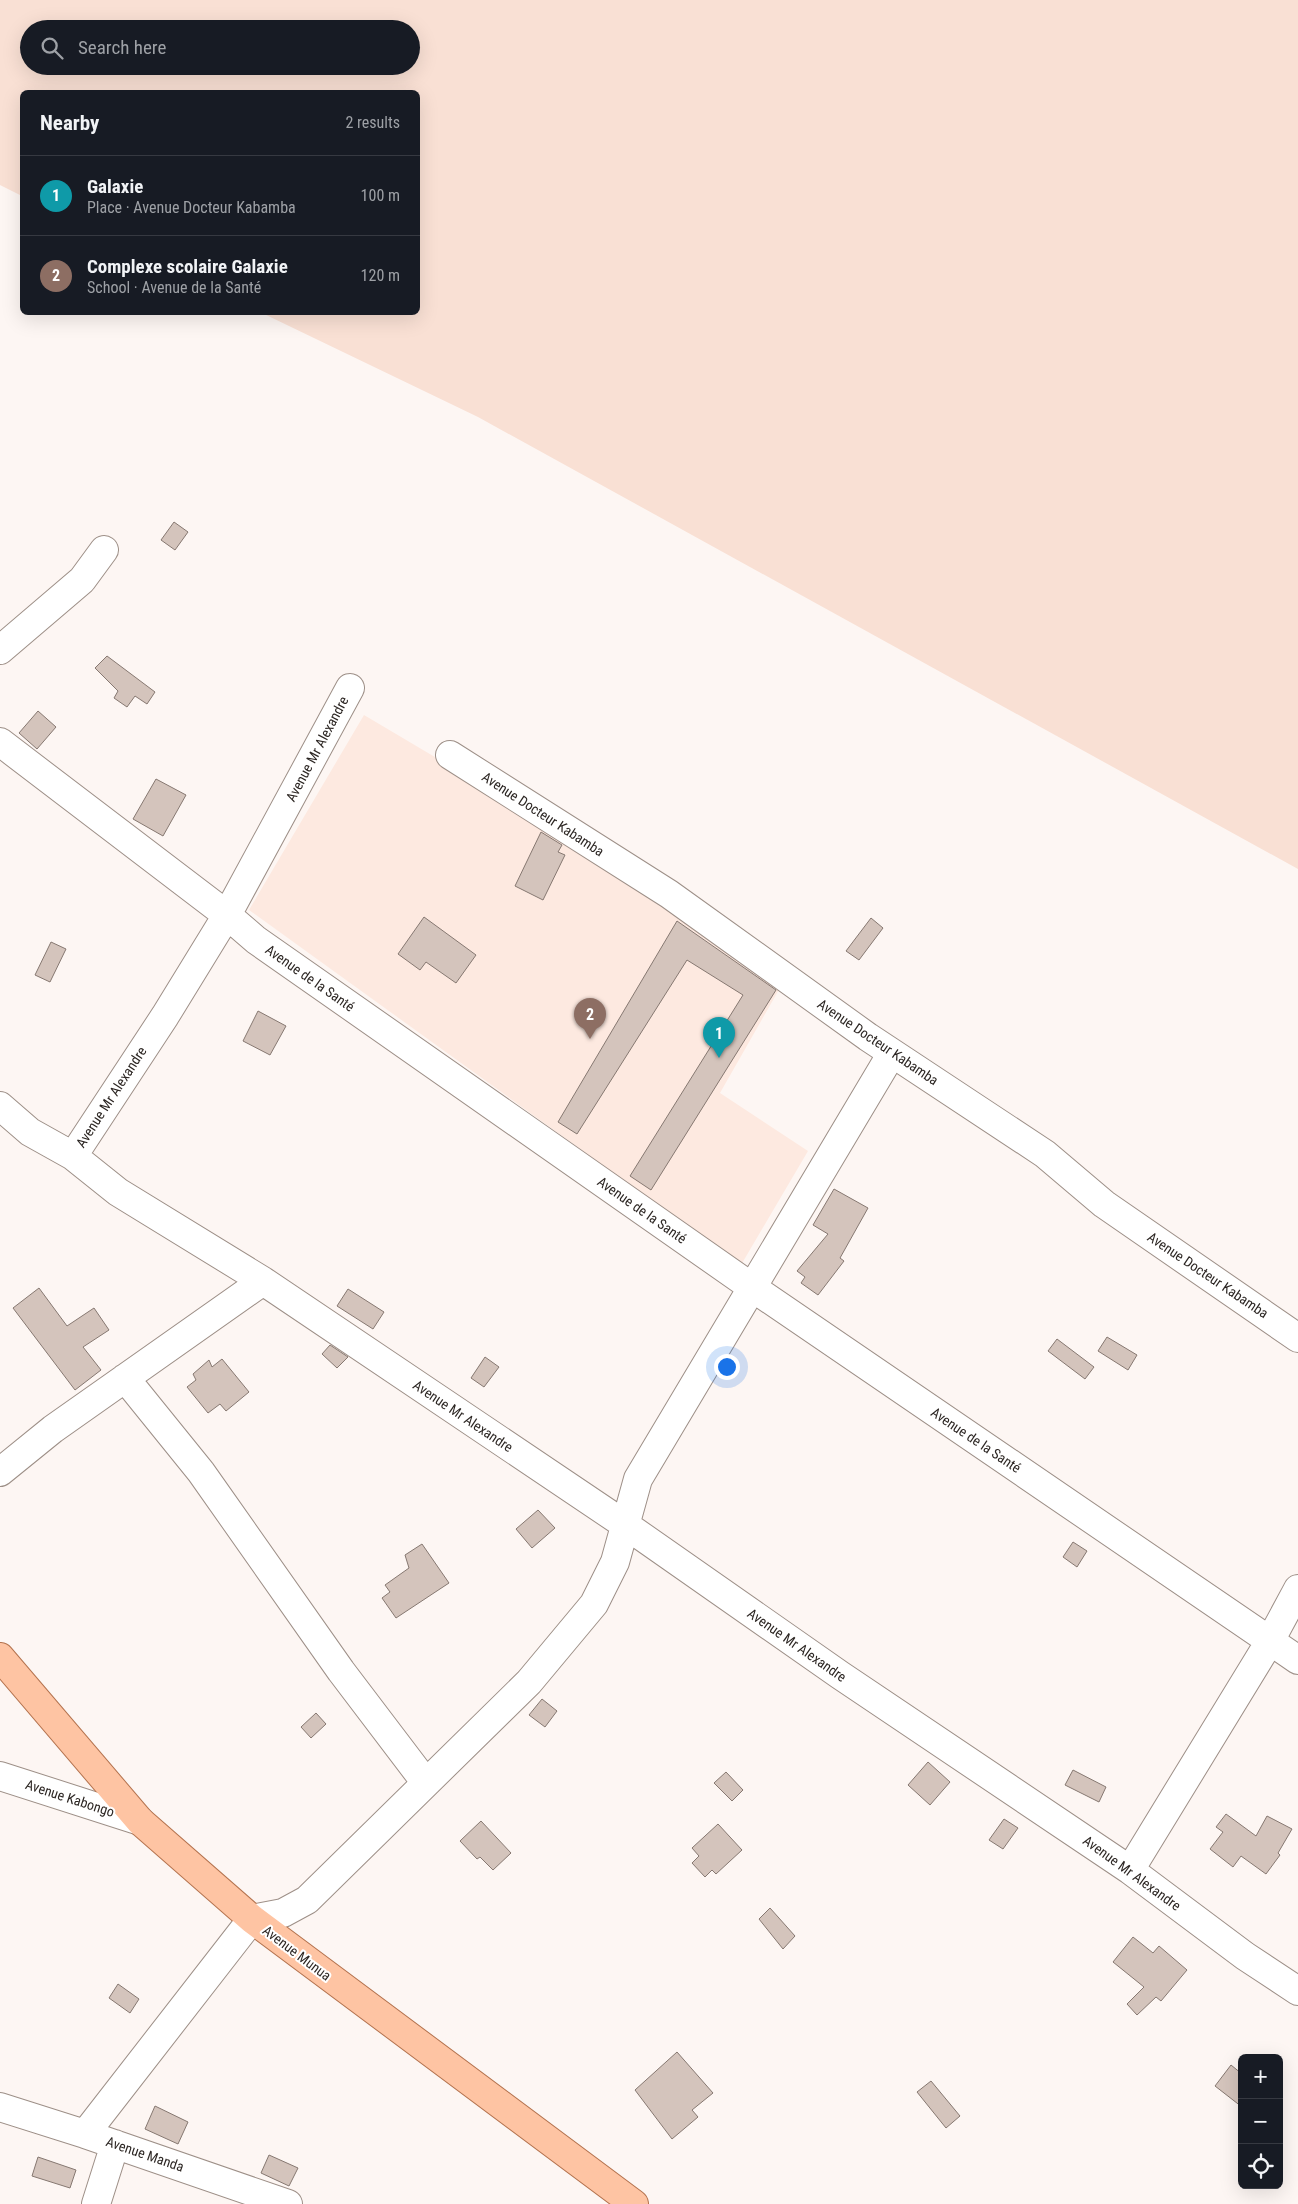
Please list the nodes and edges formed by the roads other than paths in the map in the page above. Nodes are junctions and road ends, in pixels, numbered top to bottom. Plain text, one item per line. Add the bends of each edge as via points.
1 (104, 550) dead end
2 (0, 650) edge
3 (350, 688) dead end
4 (0, 742) edge
5 (450, 754) dead end
6 (227, 915) junction
7 (892, 1053) junction
8 (0, 1106) edge
9 (73, 1156) junction
10 (263, 1281) junction
11 (753, 1288) junction
12 (1298, 1338) edge
13 (125, 1378) junction
14 (0, 1472) edge
15 (627, 1526) junction
16 (1298, 1589) edge
17 (1270, 1641) junction
18 (0, 1657) edge
19 (1298, 1660) edge
20 (0, 1776) edge
21 (426, 1783) junction
22 (140, 1821) junction
23 (1130, 1870) junction
24 (252, 1919) junction
25 (1298, 1992) edge
26 (0, 2107) edge
27 (85, 2134) junction
28 (115, 2144) junction
29 (96, 2204) edge
30 (288, 2204) edge
31 (634, 2204) edge

1 - 2 street via 82,580
3 - 6 street, Avenue Mr Alexandre
4 - 6 street, Avenue de la Santé
5 - 7 street, Avenue Docteur Kabamba via 669,894
6 - 9 street, Avenue Mr Alexandre
6 - 11 street, Avenue de la Santé via 256,940
7 - 11 street
7 - 12 street, Avenue Docteur Kabamba via 1045,1154 1104,1204
8 - 9 street via 30,1132
9 - 10 street, Avenue Mr Alexandre via 118,1192
10 - 13 street
10 - 15 street, Avenue Mr Alexandre
11 - 15 street via 638,1479
11 - 17 street, Avenue de la Santé
13 - 14 street via 53,1429
13 - 21 street via 201,1472 341,1671
15 - 21 street via 615,1562 594,1604 576,1628 529,1682
15 - 23 street, Avenue Mr Alexandre via 840,1675
16 - 17 street
17 - 19 street, Avenue de la Santé
17 - 23 street
18 - 22 main road, Avenue Munua
20 - 22 street, Avenue Kabongo
21 - 24 street via 307,1900 283,1913
22 - 24 main road, Avenue Munua
23 - 25 street, Avenue Mr Alexandre
24 - 27 street
24 - 31 main road, Avenue Munua
26 - 27 street, Avenue Manda
27 - 28 street, Avenue Manda
28 - 29 street
28 - 30 street, Avenue Manda

